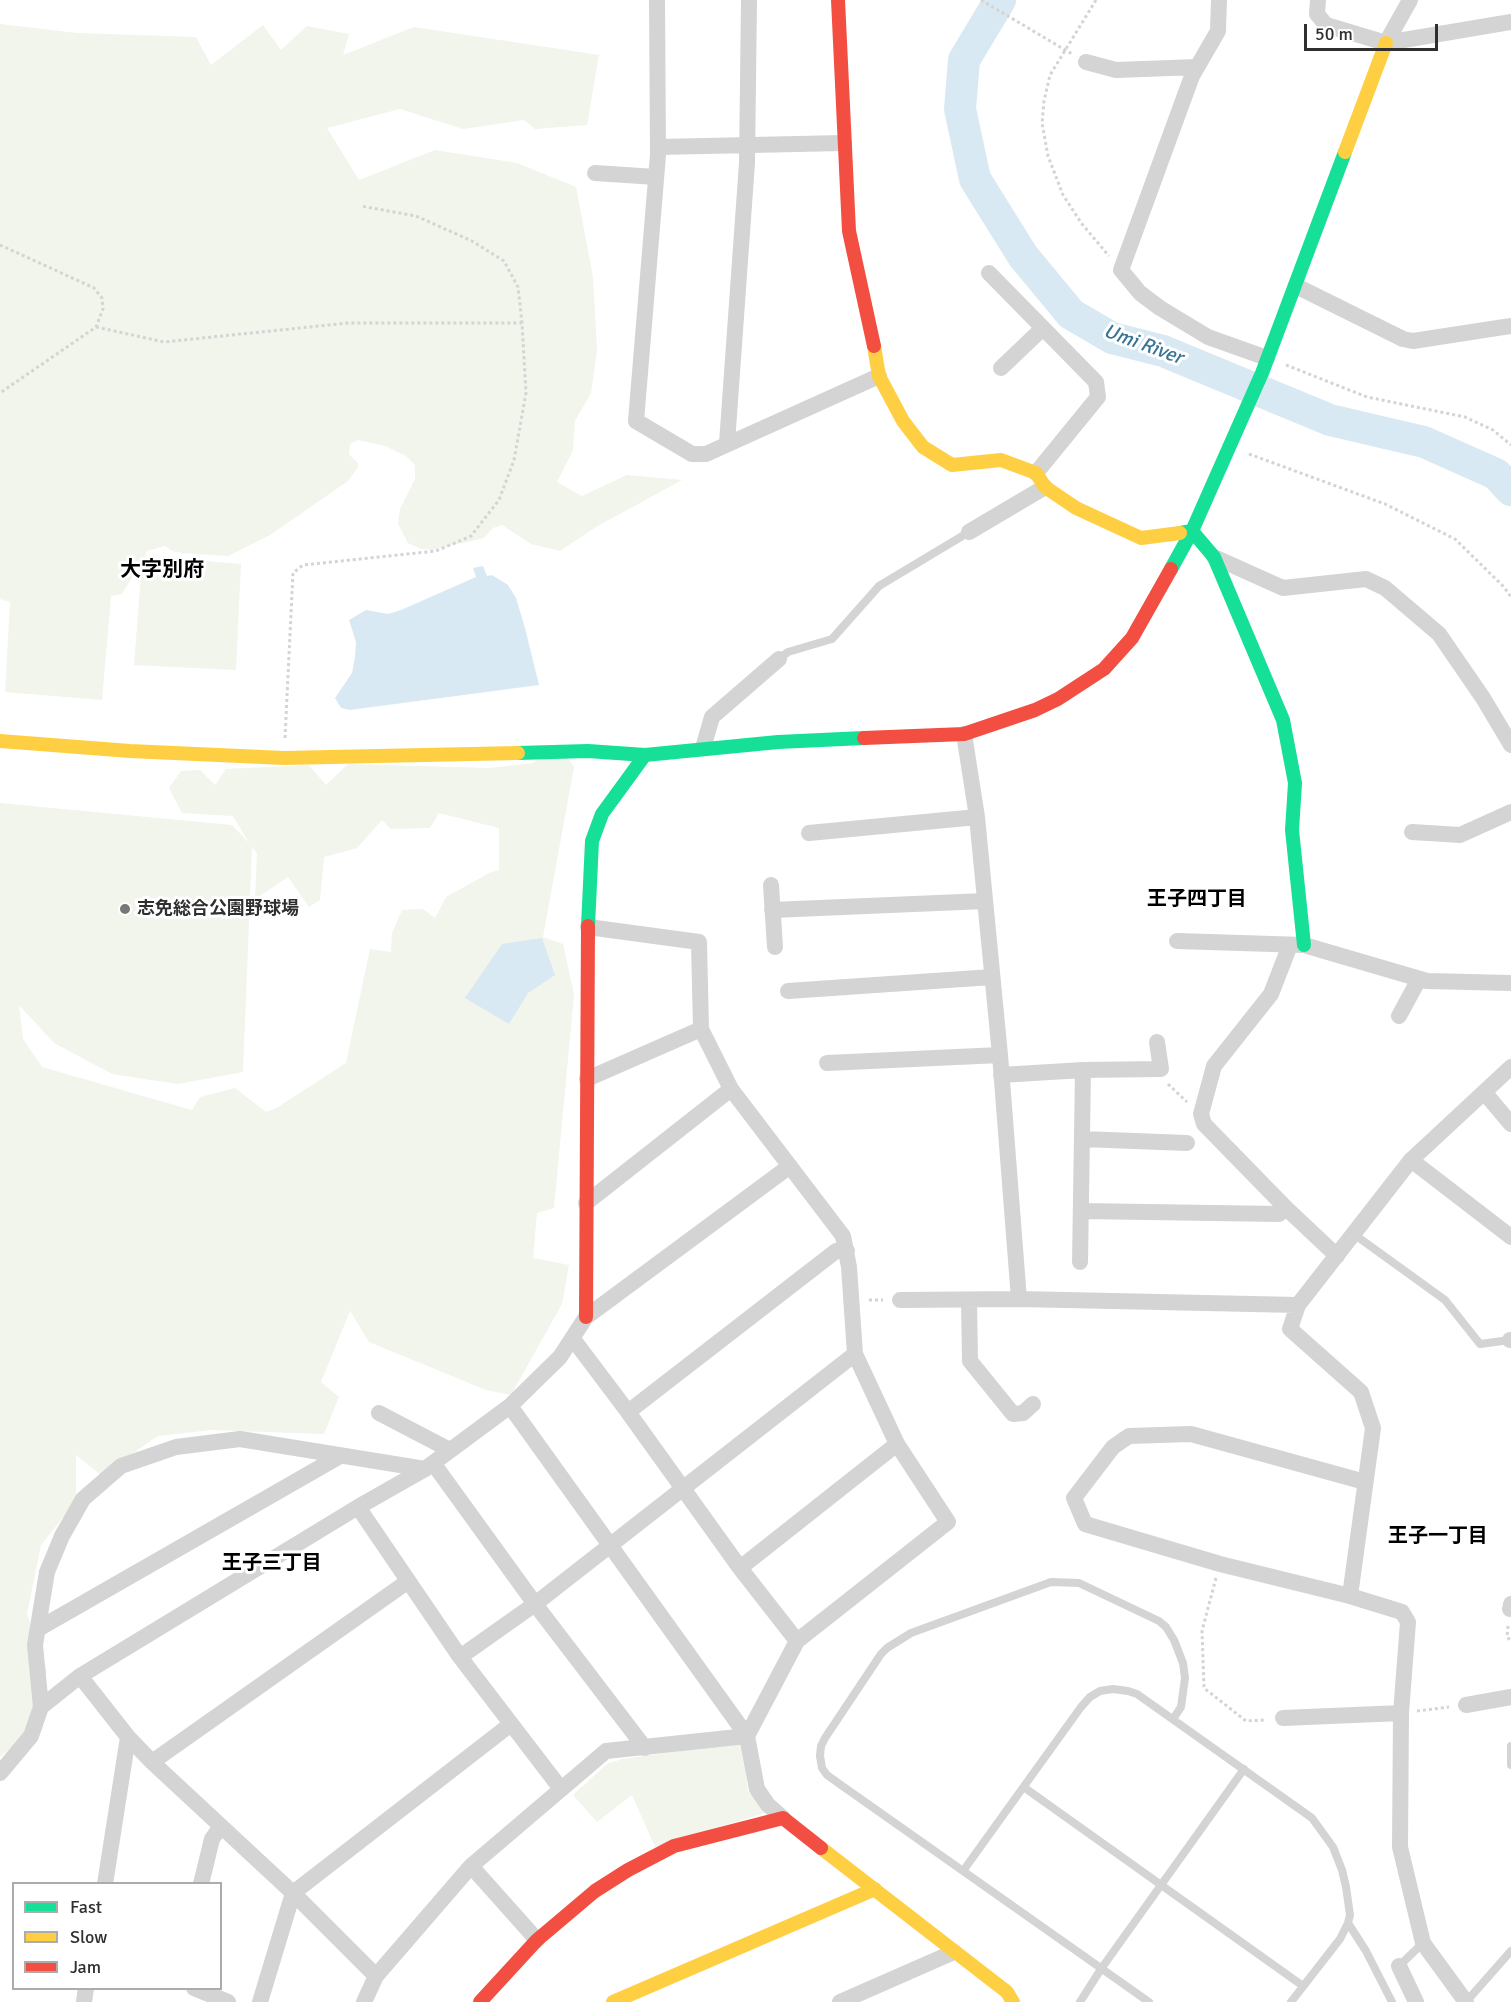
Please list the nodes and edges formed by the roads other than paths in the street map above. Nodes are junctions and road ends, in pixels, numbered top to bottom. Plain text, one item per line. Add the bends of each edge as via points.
1 (657, 0) edge
2 (749, 0) edge
3 (838, 0) edge
4 (1219, 0) edge
5 (1318, 0) edge
6 (1410, 0) edge
7 (1511, 22) edge
8 (1386, 43) junction
9 (1086, 62) dead end
10 (1197, 67) junction
11 (844, 143) junction
12 (747, 145) junction
13 (658, 147) junction
14 (595, 173) dead end
15 (656, 177) junction
16 (989, 273) dead end
17 (1296, 286) junction
18 (1511, 326) edge
19 (1043, 328) junction
20 (1265, 365) junction
21 (1001, 368) dead end
22 (879, 376) junction
23 (727, 443) junction
24 (1040, 480) junction
25 (1192, 531) junction
26 (969, 532) joint
27 (1214, 556) junction
28 (779, 659) joint
29 (964, 734) junction
30 (0, 741) edge
31 (1511, 745) edge
32 (704, 748) junction
33 (645, 755) junction
34 (1511, 812) edge
35 (977, 817) junction
36 (1412, 832) dead end
37 (809, 833) dead end
38 (771, 885) dead end
39 (985, 901) junction
40 (772, 910) junction
41 (588, 927) junction
42 (1177, 941) dead end
43 (1297, 945) junction
44 (775, 947) dead end
45 (992, 977) junction
46 (1419, 979) junction
47 (1511, 983) edge
48 (788, 992) dead end
49 (1399, 1016) dead end
50 (701, 1029) junction
51 (1157, 1042) dead end
52 (1000, 1056) junction
53 (827, 1063) dead end
54 (1511, 1066) edge
55 (1083, 1070) junction
56 (1001, 1075) junction
57 (586, 1079) junction
58 (731, 1089) junction
59 (1484, 1092) junction
60 (1511, 1124) edge
61 (1082, 1139) junction
62 (1187, 1143) dead end
63 (1411, 1160) junction
64 (790, 1166) junction
65 (586, 1203) junction
66 (1286, 1208) junction
67 (1082, 1211) junction
68 (1355, 1235) junction
69 (1511, 1237) edge
70 (847, 1251) junction
71 (1337, 1256) junction
72 (1080, 1262) dead end
73 (1019, 1299) junction
74 (900, 1300) road end
75 (969, 1300) junction
76 (1298, 1305) junction
77 (586, 1317) junction
78 (573, 1339) junction
79 (1510, 1340) edge
80 (855, 1354) junction
81 (1033, 1404) dead end
82 (510, 1406) junction
83 (628, 1412) junction
84 (380, 1413) dead end
85 (897, 1444) junction
86 (450, 1450) junction
87 (340, 1456) junction
88 (429, 1466) junction
89 (1365, 1482) junction
90 (684, 1489) junction
91 (358, 1507) junction
92 (610, 1546) junction
93 (740, 1568) junction
94 (407, 1582) junction
95 (1350, 1596) junction
96 (535, 1605) junction
97 (38, 1629) junction
98 (797, 1641) junction
99 (460, 1657) junction
100 (80, 1676) junction
101 (1511, 1696) edge
102 (1466, 1705) road end
103 (41, 1707) junction
104 (1401, 1713) junction
105 (1283, 1718) road end
106 (1173, 1719) junction
107 (511, 1724) junction
108 (747, 1736) junction
109 (128, 1737) junction
110 (1511, 1746) edge
111 (645, 1748) junction
112 (152, 1762) junction
113 (1511, 1765) edge
114 (1244, 1769) junction
115 (0, 1773) edge
116 (1025, 1788) junction
117 (561, 1789) junction
118 (783, 1818) junction
119 (221, 1826) junction
120 (471, 1866) junction
121 (963, 1871) junction
122 (105, 1882) edge
123 (201, 1882) edge
124 (1160, 1885) junction
125 (875, 1889) junction
126 (293, 1893) junction
127 (1348, 1923) junction
128 (537, 1941) junction
129 (1423, 1943) junction
130 (1511, 1951) edge
131 (954, 1952) junction
132 (1399, 1966) joint
133 (1101, 1969) junction
134 (376, 1976) junction
135 (1303, 1986) junction
136 (197, 1990) edge
137 (228, 2002) edge
138 (260, 2002) edge
139 (364, 2002) edge
140 (480, 2002) edge
141 (613, 2002) edge
142 (840, 2002) edge
143 (1013, 2002) edge
144 (1080, 2002) edge
145 (1149, 2002) edge
146 (1291, 2002) edge
147 (1392, 2002) edge
148 (1416, 2002) edge
149 (1466, 2002) edge

1 - 13 street
2 - 12 street
3 - 11 street
4 - 10 street via 1218,31
5 - 8 street via 1317,14 1326,25
6 - 8 street
7 - 8 street
8 - 17 street
9 - 10 street via 1116,70
10 - 20 street via 1121,270 1154,303 1208,337
11 - 12 street
11 - 22 street via 849,231
12 - 13 street
12 - 23 street
13 - 15 street
14 - 15 street
15 - 23 street via 636,421 692,454 706,454
16 - 19 street
17 - 18 street via 1413,341
17 - 20 street
19 - 21 street
19 - 24 street via 1096,382 1098,397
20 - 25 street
22 - 23 street
22 - 24 street via 903,421 923,447 952,465 1000,460
24 - 25 street via 1076,508 1142,538
24 - 26 street
25 - 27 street
25 - 29 street via 1132,638 1104,669 1035,710
26 - 28 lane via 879,586 832,639 788,652
27 - 31 street via 1283,588 1366,579 1386,588 1439,634
27 - 43 street via 1283,720 1295,783 1292,830
28 - 32 street via 711,717
29 - 32 street
29 - 35 street
30 - 33 street via 284,758 588,751
32 - 33 street
33 - 41 street via 602,814 592,841
34 - 36 street via 1460,835
35 - 37 street
35 - 39 street
38 - 40 street
39 - 40 street
39 - 45 street
40 - 44 street
41 - 50 street via 699,942
41 - 57 street
42 - 43 street
43 - 46 street
43 - 66 street via 1271,994 1214,1066 1201,1114 1204,1124
45 - 48 street
45 - 52 street
46 - 47 street
46 - 49 street
50 - 57 street
50 - 58 street
51 - 55 street via 1161,1069
52 - 53 street
52 - 56 street
54 - 59 street
55 - 56 street
55 - 61 street
56 - 73 street
57 - 65 street
58 - 64 street
58 - 65 street
59 - 60 street
59 - 63 street
61 - 62 street
61 - 67 street
63 - 68 street
63 - 69 street
64 - 70 street via 843,1236
64 - 77 street
65 - 77 street
66 - 67 street via 1279,1214
66 - 71 street
67 - 72 street
68 - 71 street
68 - 79 lane via 1445,1300 1480,1344
70 - 80 street
70 - 83 street via 836,1251
71 - 76 street
73 - 75 street
73 - 76 street
74 - 75 street
75 - 81 street via 970,1361 1013,1414 1023,1413
76 - 89 street via 1290,1329 1361,1392 1373,1428
77 - 78 street
78 - 82 street
78 - 83 street
80 - 85 street
80 - 90 street
82 - 86 street
82 - 92 street
83 - 90 street
84 - 86 street
85 - 93 street
85 - 98 street via 948,1522
86 - 88 street
87 - 88 street
87 - 97 street
87 - 97 street via 240,1439 176,1447 121,1466 83,1499 62,1536 47,1572
88 - 91 street
88 - 96 street
89 - 95 street
89 - 95 street via 1191,1434 1129,1436 1113,1447 1074,1498 1085,1524 1220,1564
90 - 92 street
90 - 93 street
91 - 94 street
91 - 100 street
92 - 96 street
92 - 108 street
93 - 98 street
94 - 99 street
94 - 112 street
95 - 104 street via 1402,1612 1408,1622
96 - 99 street
96 - 111 street
97 - 103 street via 35,1645
98 - 108 street
99 - 107 street
100 - 103 street
100 - 109 street
101 - 102 street
103 - 115 street via 31,1736
104 - 105 street
104 - 129 street via 1400,1847
106 - 114 lane
106 - 116 lane via 1128,1690 1100,1691 1081,1707
106 - 121 lane via 1181,1707 1184,1670 1179,1650 1166,1627 1079,1583 1051,1582 911,1633 887,1648 825,1738 820,1756 822,1768
107 - 117 street
107 - 126 street
108 - 111 street
108 - 118 street via 757,1789
109 - 112 street
109 - 122 street
110 - 113 lane
111 - 117 street via 606,1751
112 - 119 street
114 - 124 lane
114 - 127 lane via 1322,1829 1342,1870
116 - 121 lane
116 - 124 lane
117 - 120 street
118 - 125 street
118 - 128 street via 674,1846 595,1891
119 - 123 street via 212,1839
119 - 126 street
120 - 128 street
120 - 134 street
121 - 133 lane
124 - 133 lane
124 - 135 lane
125 - 131 street
125 - 141 street
126 - 134 street
126 - 138 street
127 - 135 lane
127 - 147 lane
128 - 140 street
129 - 132 lane
129 - 149 street
130 - 149 lane
131 - 142 street
131 - 143 street via 1007,1992
132 - 148 street
133 - 144 lane
133 - 145 lane
134 - 139 street
135 - 146 lane
136 - 137 street

